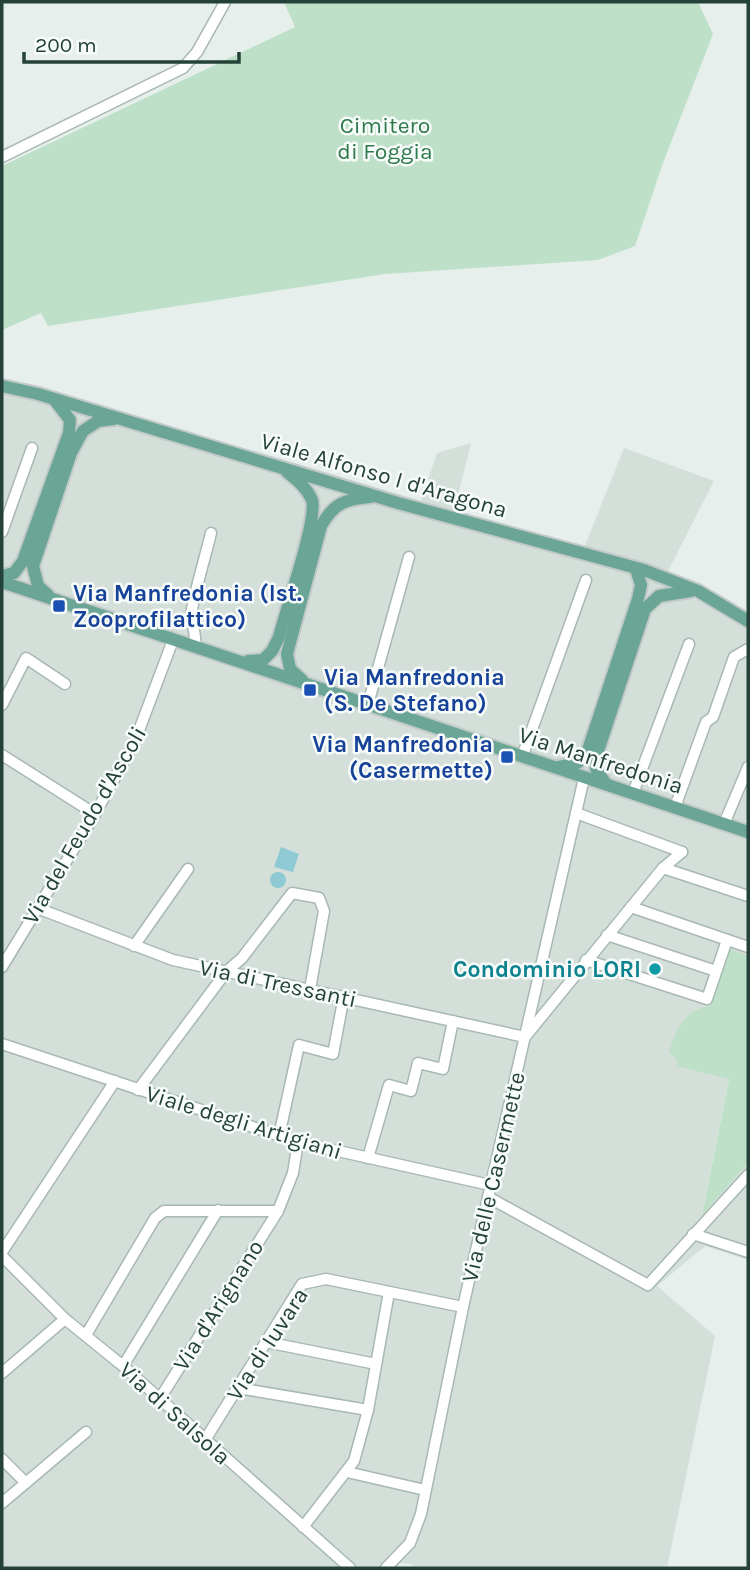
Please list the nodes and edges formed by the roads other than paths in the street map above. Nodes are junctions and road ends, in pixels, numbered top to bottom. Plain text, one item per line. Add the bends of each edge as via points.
1 (225, 2) edge
2 (2, 157) edge
3 (2, 386) edge
4 (53, 398) junction
5 (118, 418) junction
6 (32, 447) dead end
7 (279, 467) junction
8 (377, 496) junction
9 (2, 532) edge
10 (211, 533) dead end
11 (410, 557) dead end
12 (636, 569) junction
13 (2, 576) edge
14 (586, 580) dead end
15 (2, 582) edge
16 (698, 591) junction
17 (52, 599) junction
18 (748, 621) edge
19 (173, 640) junction
20 (689, 645) dead end
21 (195, 647) junction
22 (748, 649) edge
23 (233, 659) junction
24 (65, 684) dead end
25 (306, 684) junction
26 (368, 704) junction
27 (2, 705) edge
28 (2, 755) edge
29 (522, 757) junction
30 (555, 767) junction
31 (748, 767) edge
32 (584, 778) junction
33 (607, 785) junction
34 (633, 793) junction
35 (675, 807) junction
36 (576, 813) junction
37 (96, 814) junction
38 (724, 824) junction
39 (748, 832) edge
40 (663, 868) junction
41 (188, 869) dead end
42 (748, 896) edge
43 (631, 907) junction
44 (37, 908) junction
45 (607, 935) junction
46 (727, 940) junction
47 (134, 946) junction
48 (748, 947) edge
49 (586, 960) junction
50 (2, 967) edge
51 (716, 971) junction
52 (226, 972) junction
53 (310, 989) junction
54 (344, 996) junction
55 (453, 1021) junction
56 (525, 1037) junction
57 (2, 1044) edge
58 (115, 1081) junction
59 (138, 1090) junction
60 (279, 1136) junction
61 (298, 1142) junction
62 (368, 1158) junction
63 (748, 1175) edge
64 (490, 1185) junction
65 (488, 1197) junction
66 (218, 1210) junction
67 (278, 1211) junction
68 (693, 1234) junction
69 (748, 1252) edge
70 (2, 1254) edge
71 (389, 1292) junction
72 (463, 1307) junction
73 (65, 1319) junction
74 (86, 1335) junction
75 (266, 1342) junction
76 (376, 1364) junction
77 (123, 1366) junction
78 (2, 1373) edge
79 (238, 1388) junction
80 (159, 1400) junction
81 (368, 1410) junction
82 (86, 1432) dead end
83 (205, 1440) junction
84 (2, 1459) edge
85 (347, 1472) junction
86 (26, 1483) junction
87 (425, 1490) junction
88 (2, 1503) edge
89 (303, 1527) junction
90 (349, 1568) edge
91 (386, 1568) edge

1 - 2 street via 183,68
3 - 4 main road, Viale Alfonso I d'Aragona
4 - 5 main road, Viale Alfonso I d'Aragona
4 - 13 main road via 70,420 69,433 23,561 14,573
5 - 7 main road, Viale Alfonso I d'Aragona
5 - 17 main road via 98,421 83,431 71,453 33,566 38,586
6 - 9 street
7 - 8 main road, Viale Alfonso I d'Aragona
7 - 23 main road via 310,496 311,527 272,651 263,660
8 - 12 main road, Viale Alfonso I d'Aragona
8 - 25 main road via 352,498 331,507 321,526 287,654 290,669
10 - 21 street via 192,610
11 - 26 street
12 - 16 main road, Viale Alfonso I d'Aragona
12 - 30 main road via 641,585 638,599 586,755 577,763
14 - 29 street
15 - 17 main road, Via Manfredonia
16 - 18 main road, Viale Alfonso I d'Aragona
16 - 33 main road via 659,596 645,608 598,751 596,769
17 - 19 main road, Via Manfredonia
19 - 21 main road, Via Manfredonia
19 - 37 street, Via del Feudo d'Ascoli via 135,741
20 - 34 street
21 - 23 main road, Via Manfredonia
22 - 35 street via 734,657
23 - 25 main road, Via Manfredonia
24 - 27 street via 26,658
25 - 26 main road, Via Manfredonia
26 - 29 main road, Via Manfredonia
28 - 37 street
29 - 30 main road, Via Manfredonia
30 - 32 main road, Via Manfredonia
31 - 38 street
32 - 33 main road, Via Manfredonia
32 - 36 street, Via delle Casermette
33 - 34 main road, Via Manfredonia
34 - 35 main road, Via Manfredonia
35 - 38 main road, Via Manfredonia
36 - 40 street via 682,852
36 - 56 street, Via delle Casermette
37 - 44 street, Via del Feudo d'Ascoli
38 - 39 main road, Via Manfredonia
40 - 42 street
40 - 43 street
41 - 47 street
43 - 45 street
43 - 46 street
44 - 47 street, Via di Tressanti
44 - 50 street, Via del Feudo d'Ascoli
45 - 49 street
45 - 51 street
46 - 48 street
46 - 51 street
47 - 52 street, Via di Tressanti
49 - 51 street via 707,999
49 - 56 street
52 - 53 street, Via di Tressanti
52 - 53 street via 292,893 318,898 324,911
52 - 59 street
53 - 54 street, Via di Tressanti
54 - 55 street, Via di Tressanti
54 - 60 street via 333,1054 299,1045
55 - 56 street, Via di Tressanti
55 - 62 street via 443,1069 418,1063 411,1091 389,1085
56 - 64 street, Via delle Casermette
57 - 58 street, Viale degli Artigiani
58 - 59 street, Viale degli Artigiani
58 - 70 street, Via di Salsola
59 - 60 street, Viale degli Artigiani
60 - 61 street, Viale degli Artigiani
61 - 62 street, Viale degli Artigiani
61 - 67 street, Via d'Arignano via 293,1173
62 - 64 street, Viale degli Artigiani
63 - 68 street
64 - 65 street, Via delle Casermette
65 - 68 street via 648,1285
65 - 72 street, Via delle Casermette
66 - 67 street, Via d'Arignano
66 - 74 street, Via d'Arignano via 171,1209 155,1218
66 - 77 street
67 - 80 street, Via d'Arignano
68 - 69 street
70 - 73 street, Via di Salsola
71 - 72 street, Via di Iuvara
71 - 75 street, Via di Iuvara via 326,1279 309,1280
71 - 76 street
72 - 87 street, Via delle Casermette
73 - 74 street, Via di Salsola
73 - 78 street
74 - 77 street, Via di Salsola
75 - 76 street
75 - 79 street, Via di Iuvara
76 - 81 street
77 - 80 street, Via di Salsola
79 - 81 street
79 - 83 street, Via di Iuvara
80 - 83 street, Via di Salsola
81 - 85 street
82 - 86 street
83 - 89 street, Via di Salsola
84 - 86 street
85 - 87 street
85 - 89 street
86 - 88 street
87 - 91 street, Via delle Casermette via 415,1531
89 - 90 street, Via di Salsola

